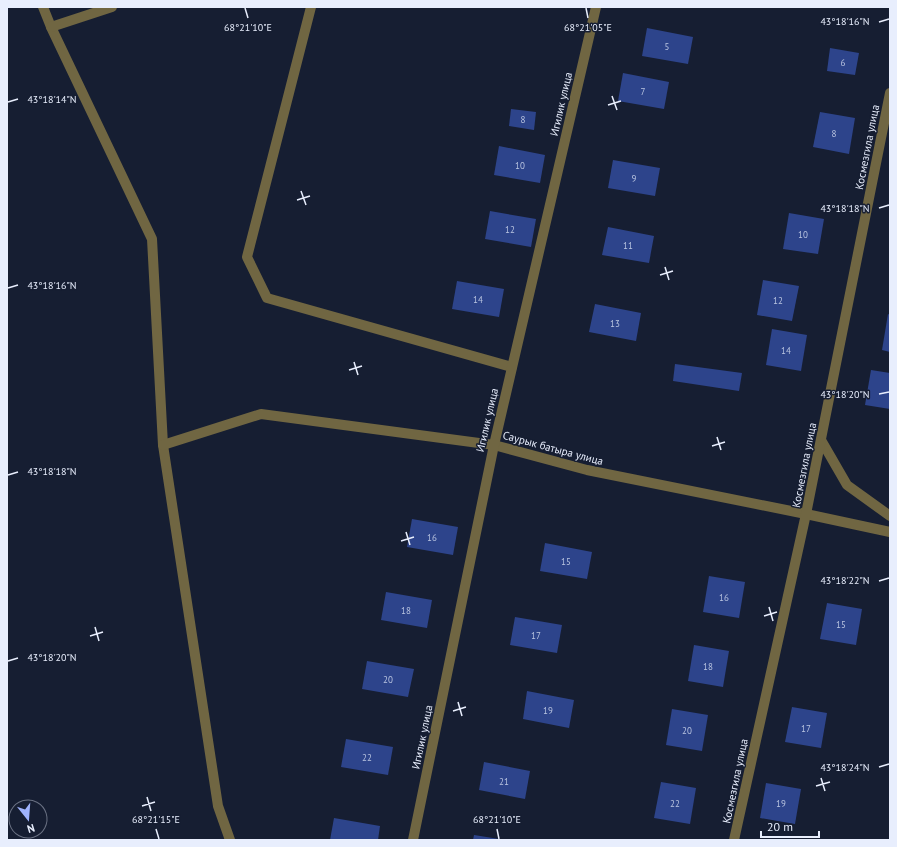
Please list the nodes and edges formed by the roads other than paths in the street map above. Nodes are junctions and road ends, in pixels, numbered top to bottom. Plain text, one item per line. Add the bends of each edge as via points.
1 (43, 7) edge
2 (112, 7) edge
3 (311, 7) edge
4 (596, 7) edge
5 (50, 27) junction
6 (890, 93) edge
7 (512, 367) junction
8 (821, 440) junction
9 (163, 445) junction
10 (494, 445) junction
11 (806, 514) junction
12 (890, 516) edge
13 (890, 532) edge
14 (230, 840) edge
15 (413, 840) edge
16 (734, 840) edge

1 - 5 street
2 - 5 street
3 - 7 street via 247,257 267,298
4 - 7 street, Игилик улица
5 - 9 street via 152,239
6 - 8 street, Космезгила улица
7 - 10 street, Игилик улица
8 - 11 street, Космезгила улица
8 - 12 street via 847,485
9 - 10 street, Саурык батыра улица via 261,414
9 - 14 street via 218,806
10 - 11 street, Саурык батыра улица via 587,470
10 - 15 street, Игилик улица
11 - 13 street, Саурык батыра улица
11 - 16 street, Космезгила улица

